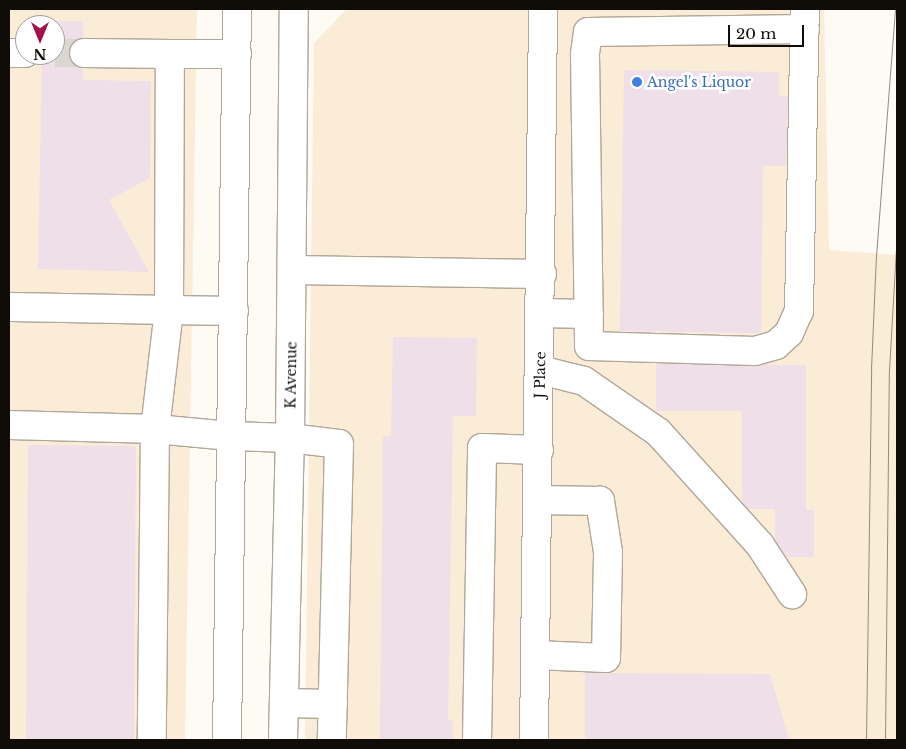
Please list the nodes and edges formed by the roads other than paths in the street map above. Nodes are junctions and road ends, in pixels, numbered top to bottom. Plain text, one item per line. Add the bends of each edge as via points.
1 (237, 9) edge
2 (294, 9) edge
3 (543, 9) edge
4 (636, 19) edge
5 (805, 19) edge
6 (543, 52) junction
7 (84, 53) tunnel mouth
8 (170, 54) junction
9 (237, 54) junction
10 (585, 54) junction
11 (292, 270) junction
12 (542, 274) junction
13 (9, 307) edge
14 (169, 310) junction
15 (234, 311) junction
16 (541, 313) junction
17 (589, 314) junction
18 (540, 370) junction
19 (9, 425) edge
20 (155, 429) junction
21 (232, 436) junction
22 (290, 438) junction
23 (539, 450) junction
24 (538, 500) junction
25 (792, 594) dead end
26 (536, 656) junction
27 (284, 703) junction
28 (333, 704) junction
29 (152, 740) edge
30 (227, 740) edge
31 (283, 740) edge
32 (332, 740) edge
33 (477, 740) edge
34 (534, 740) edge

1 - 9 main road
2 - 11 main road, K Avenue
3 - 6 main road, J Place
4 - 5 main road
4 - 10 main road via 588,32
5 - 17 main road via 798,311 789,333 776,345 756,351 589,346
6 - 10 main road
6 - 12 main road, J Place
7 - 8 main road
8 - 9 main road
8 - 14 main road
9 - 15 main road
10 - 17 main road
11 - 12 main road
11 - 22 main road, K Avenue
12 - 16 main road, J Place
13 - 14 main road
14 - 15 main road
14 - 20 main road
15 - 21 main road
16 - 17 main road
16 - 18 main road, J Place
18 - 23 main road, J Place
18 - 25 main road via 584,381 658,432 760,545
19 - 20 main road
20 - 21 main road
20 - 29 main road
21 - 22 main road
21 - 30 main road
22 - 27 main road, K Avenue
22 - 28 main road via 339,444
23 - 24 main road, J Place
23 - 33 main road via 482,448
24 - 26 main road, J Place
24 - 26 main road via 600,501 608,552 606,658
26 - 34 main road, J Place
27 - 28 main road
27 - 31 main road, K Avenue
28 - 32 main road

